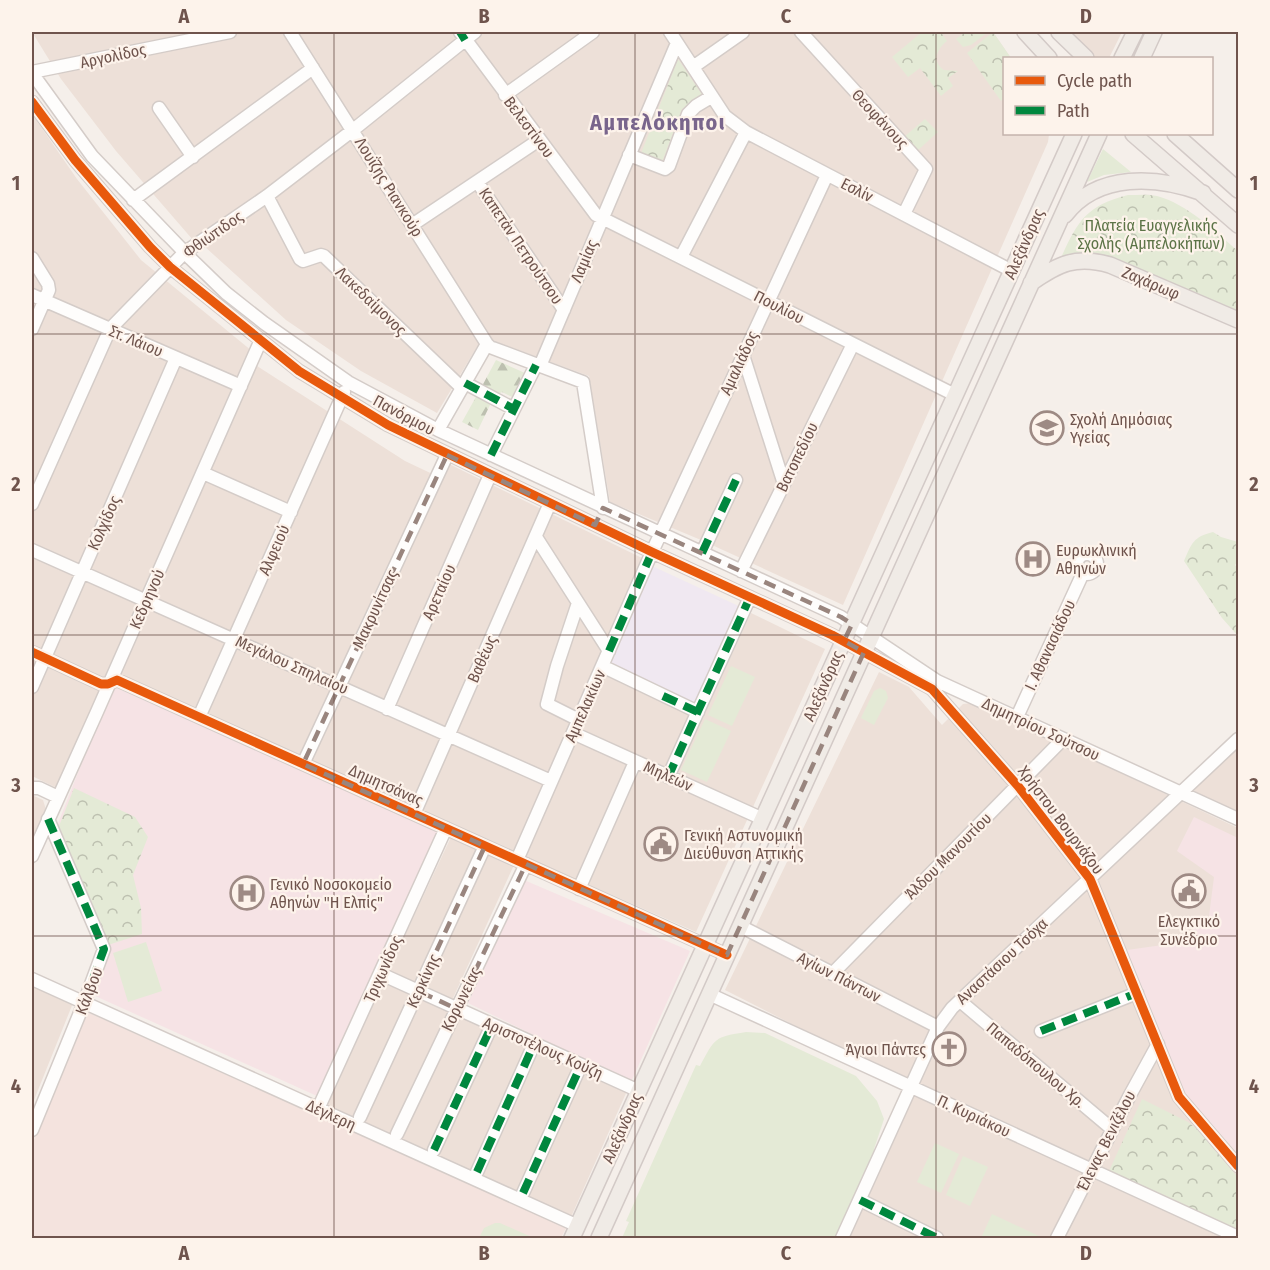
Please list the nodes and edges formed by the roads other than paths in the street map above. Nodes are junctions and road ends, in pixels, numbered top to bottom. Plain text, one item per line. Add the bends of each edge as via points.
1 (230, 32) edge
2 (290, 32) edge
3 (475, 32) edge
4 (593, 32) edge
5 (670, 32) edge
6 (743, 32) edge
7 (801, 32) edge
8 (1025, 32) edge
9 (1059, 32) edge
10 (1135, 32) edge
11 (1154, 32) edge
12 (462, 36) edge
13 (677, 43) junction
14 (1048, 57) edge
15 (1085, 57) edge
16 (1122, 57) edge
17 (1142, 57) edge
18 (693, 67) junction
19 (313, 68) junction
20 (32, 72) edge
21 (506, 95) junction
22 (711, 97) junction
23 (32, 102) edge
24 (159, 108) dead end
25 (353, 130) junction
26 (746, 132) junction
27 (1074, 135) edge
28 (1099, 135) edge
29 (1133, 135) edge
30 (1176, 135) edge
31 (539, 140) junction
32 (629, 155) junction
33 (193, 157) junction
34 (827, 175) junction
35 (478, 183) junction
36 (1239, 190) edge
37 (1203, 193) junction
38 (267, 196) junction
39 (133, 200) junction
40 (904, 214) junction
41 (602, 219) junction
42 (1236, 222) edge
43 (412, 225) junction
44 (1056, 227) junction
45 (184, 253) junction
46 (681, 257) junction
47 (32, 258) edge
48 (170, 267) junction
49 (1012, 271) junction
50 (1030, 283) junction
51 (32, 295) edge
52 (44, 300) junction
53 (768, 301) junction
54 (564, 310) junction
55 (1239, 320) edge
56 (32, 328) edge
57 (110, 329) junction
58 (261, 342) junction
59 (487, 344) junction
60 (853, 344) junction
61 (743, 355) junction
62 (176, 358) junction
63 (538, 366) junction
64 (348, 382) junction
65 (464, 385) junction
66 (241, 386) junction
67 (955, 395) junction
68 (341, 398) junction
69 (514, 409) junction
70 (438, 430) junction
71 (447, 454) junction
72 (491, 455) junction
73 (203, 473) junction
74 (490, 475) junction
75 (736, 480) dead end
76 (784, 484) junction
77 (32, 504) edge
78 (550, 504) junction
79 (603, 508) junction
80 (291, 512) junction
81 (595, 525) junction
82 (660, 534) junction
83 (536, 537) junction
84 (32, 550) edge
85 (652, 552) junction
86 (702, 553) junction
87 (741, 571) junction
88 (82, 572) junction
89 (1083, 573) dead end
90 (750, 597) junction
91 (147, 600) junction
92 (578, 603) junction
93 (852, 624) junction
94 (871, 636) junction
95 (234, 639) junction
96 (844, 641) junction
97 (609, 651) junction
98 (32, 652) edge
99 (864, 652) junction
100 (44, 658) junction
101 (602, 666) junction
102 (108, 684) junction
103 (32, 687) edge
104 (339, 687) junction
105 (387, 709) junction
106 (698, 712) junction
107 (200, 717) junction
108 (1017, 717) junction
109 (579, 720) junction
110 (573, 734) junction
111 (448, 736) junction
112 (1063, 739) junction
113 (1239, 739) edge
114 (635, 762) junction
115 (303, 764) junction
116 (669, 777) junction
117 (552, 781) junction
118 (1018, 786) junction
119 (32, 789) edge
120 (1180, 794) junction
121 (57, 801) junction
122 (414, 814) junction
123 (48, 819) junction
124 (763, 819) junction
125 (1239, 819) edge
126 (446, 828) junction
127 (485, 846) junction
128 (32, 856) edge
129 (521, 862) junction
130 (1090, 879) junction
131 (579, 889) junction
132 (740, 926) junction
133 (705, 946) junction
134 (727, 955) junction
135 (381, 974) junction
136 (832, 974) junction
137 (32, 979) edge
138 (418, 991) junction
139 (1137, 993) junction
140 (709, 994) junction
141 (960, 1001) junction
142 (84, 1003) junction
143 (457, 1009) junction
144 (492, 1025) junction
145 (938, 1027) junction
146 (1041, 1031) dead end
147 (534, 1044) junction
148 (1158, 1044) junction
149 (581, 1065) junction
150 (911, 1087) junction
151 (639, 1091) junction
152 (318, 1109) junction
153 (360, 1117) dead end
154 (1112, 1129) junction
155 (32, 1130) edge
156 (397, 1134) dead end
157 (434, 1150) dead end
158 (1239, 1166) edge
159 (1091, 1169) junction
160 (477, 1172) dead end
161 (523, 1193) dead end
162 (860, 1200) junction
163 (575, 1232) edge
164 (1239, 1237) edge
165 (599, 1239) edge
166 (843, 1239) edge
167 (936, 1239) edge
168 (1056, 1239) edge

1 - 20 street, Αργολίδος
2 - 19 street, Λουΐζης Ριανκούρ
3 - 12 street, Φθιώτιδος
4 - 21 street
5 - 13 street, Εσλίν
6 - 18 street
7 - 40 street, Θεοφάνους via 926,169
8 - 14 main road
9 - 15 main road
10 - 16 main road
11 - 17 main road
12 - 21 street, Βελεστίνου
12 - 25 street, Φθιώτιδος
13 - 18 street, Εσλίν
13 - 32 street, Λαμίας
18 - 22 street, Εσλίν
19 - 25 street, Λουΐζης Ριανκούρ
19 - 33 street
20 - 39 street, Πανόρμου via 92,156
21 - 31 street, Βελεστίνου
22 - 26 street, Εσλίν via 725,116
22 - 32 street via 688,114 665,169
23 - 48 street, Πανόρμου via 115,208
24 - 33 street
25 - 38 street, Φθιώτιδος
25 - 43 street, Λουΐζης Ριανκούρ
26 - 34 street, Εσλίν
26 - 46 street
27 - 49 main road, Αλεξάνδρας
28 - 44 main road, Αλεξάνδρας
29 - 37 main road
30 - 36 main road
31 - 35 street
31 - 41 street, Βελεστίνου
32 - 41 street, Λαμίας
33 - 39 street
34 - 40 street, Εσλίν
34 - 53 street, Αμαλιάδος
35 - 43 street
35 - 54 street, Καπετάν Πετρούτσου
37 - 42 main road
37 - 44 main road via 1158,181 1114,184 1092,191 1070,208
38 - 45 street, Φθιώτιδος
38 - 65 street, Λακεδαίμονος via 300,259 324,256
39 - 45 street, Πανόρμου
40 - 49 street, Εσλίν
41 - 46 street, Πουλίου
41 - 54 street, Λαμίας
43 - 59 street, Λουΐζης Ριανκούρ
44 - 50 main road, Αλεξάνδρας
45 - 48 street, Φθιώτιδος
45 - 64 street, Πανόρμου via 264,323
46 - 53 street, Πουλίου
47 - 52 street via 48,284
48 - 57 street, Φθιώτιδος
48 - 58 street, Πανόρμου
49 - 67 main road, Αλεξάνδρας
50 - 55 main road, Ζαχάρωφ via 1054,267 1095,261
50 - 94 main road, Αλεξάνδρας
51 - 52 street, Στ. Λάιου
52 - 56 street
52 - 57 street, Στ. Λάιου
53 - 60 street, Πουλίου
53 - 61 street, Αμαλιάδος
54 - 63 street, Λαμίας
57 - 62 street, Στ. Λάιου
57 - 77 street, Φθιώτιδος
58 - 66 street, Κεδρηνού
58 - 68 street, Πανόρμου
59 - 63 street
59 - 65 street
60 - 67 street, Πουλίου
60 - 76 street, Βατοπεδίου
61 - 76 street
61 - 82 street, Αμαλιάδος
62 - 66 street, Στ. Λάιου
62 - 88 street, Κολχίδος
63 - 69 street, Λαμίας
63 - 79 street via 583,382
64 - 68 street, Αλφειού
64 - 70 street, Πανόρμου
65 - 69 street
65 - 70 street
66 - 73 street, Κεδρηνού
67 - 93 main road, Αλεξάνδρας
68 - 71 street, Πανόρμου
68 - 80 street, Αλφειού
69 - 72 street, Λαμίας
70 - 72 street, Πανόρμου
71 - 74 street, Πανόρμου
71 - 104 street, Μακρυνίτσας
72 - 79 street, Πανόρμου
73 - 80 street
73 - 91 street, Κεδρηνού
74 - 78 street, Πανόρμου
74 - 105 street, Αρεταίου
75 - 86 street
76 - 87 street, Βατοπεδίου
78 - 81 street, Πανόρμου
78 - 83 street, Βαθέως
79 - 81 street
79 - 82 street, Πανόρμου
80 - 95 street, Αλφειού
81 - 85 street, Πανόρμου
82 - 85 street, Αμαλιάδος
82 - 86 street, Πανόρμου
83 - 92 street
83 - 111 street, Βαθέως
84 - 88 street, Μεγάλου Σπηλαίου
85 - 90 street, Πανόρμου
85 - 97 street, Αμπελακίων
86 - 87 street, Πανόρμου
87 - 93 street, Πανόρμου
88 - 91 street, Μεγάλου Σπηλαίου
88 - 100 street, Κολχίδος
89 - 108 street, Ι. Αθανασιάδου
90 - 96 street, Πανόρμου
90 - 106 street
91 - 95 street, Μεγάλου Σπηλαίου
91 - 102 street, Κεδρηνού
92 - 97 street
92 - 109 street via 547,704
93 - 94 street, Δημητρίου Σούτσου
93 - 96 main road, Αλεξάνδρας
94 - 99 main road, Αλεξάνδρας
94 - 108 street, Δημητρίου Σούτσου via 938,681
95 - 104 street, Μεγάλου Σπηλαίου
95 - 107 street, Αλφειού
96 - 99 street, Χρήστου Βουρνάζου
96 - 124 main road, Αλεξάνδρας
97 - 101 street, Αμπελακίων
98 - 100 street, Δημητσάνας
99 - 118 street, Χρήστου Βουρνάζου via 932,688
99 - 132 main road, Αλεξάνδρας
100 - 102 street, Δημητσάνας
100 - 103 street, Κολχίδος
101 - 106 street
101 - 109 street, Αμπελακίων
102 - 107 street, Δημητσάνας via 117,680
102 - 121 street, Κεδρηνού
104 - 105 street, Μεγάλου Σπηλαίου
104 - 115 street, Μακρυνίτσας
105 - 111 street, Μεγάλου Σπηλαίου
106 - 116 street
107 - 115 street, Δημητσάνας
108 - 112 street, Δημητρίου Σούτσου
109 - 110 street, Αμπελακίων
110 - 114 street, Μηλεών
110 - 117 street, Αμπελακίων
111 - 117 street, Μεγάλου Σπηλαίου
111 - 122 street, Βαθέως
112 - 118 street, Άλδου Μανουτίου
112 - 120 street, Δημητρίου Σούτσου
113 - 120 street, Αναστάσιου Τσόχα
114 - 116 street, Μηλεών
114 - 131 street
115 - 122 street, Δημητσάνας
116 - 124 street, Μηλεών
117 - 129 street, Αμπελακίων
118 - 130 street, Χρήστου Βουρνάζου
118 - 136 street, Άλδου Μανουτίου
119 - 121 street via 37,795
120 - 125 street, Δημητρίου Σούτσου
120 - 130 street, Αναστάσιου Τσόχα
121 - 123 street, Κεδρηνού
122 - 126 street, Δημητσάνας
123 - 128 street, Κεδρηνού
123 - 142 street, Κάλβου via 104,949
124 - 133 main road, Αλεξάνδρας
126 - 127 street, Δημητσάνας
126 - 135 street, Τριχωνίδος
127 - 129 street, Δημητσάνας
127 - 138 street, Κερκίνης
129 - 131 street, Δημητσάνας
129 - 143 street, Κορωνείας
130 - 139 street, Χρήστου Βουρνάζου
130 - 141 street, Αναστάσιου Τσόχα
131 - 133 street, Δημητσάνας
132 - 134 main road, Αλεξάνδρας
132 - 136 street, Αγίων Πάντων
133 - 134 street, Δημητσάνας
133 - 151 main road, Αλεξάνδρας
134 - 140 main road, Αλεξάνδρας
135 - 138 street, Αριστοτέλους Κούζη
135 - 152 street, Τριχωνίδος
136 - 145 street, Αγίων Πάντων
137 - 142 street, Δέγλερη
138 - 143 street, Αριστοτέλους Κούζη
138 - 153 street, Κερκίνης
139 - 146 street
139 - 148 street, Χρήστου Βουρνάζου
140 - 150 street, Π. Κυριάκου
140 - 165 main road, Αλεξάνδρας
141 - 145 street, Αναστάσιου Τσόχα
141 - 154 street, Παπαδόπουλου Χρ.
142 - 152 street, Δέγλερη
142 - 155 street, Κάλβου
143 - 144 street, Αριστοτέλους Κούζη
143 - 156 street, Κορωνείας
144 - 147 street, Αριστοτέλους Κούζη
144 - 157 street
145 - 150 street, Αναστάσιου Τσόχα
147 - 149 street, Αριστοτέλους Κούζη
147 - 160 street
148 - 154 street, Έλενας Βενιζέλου
148 - 158 street, Χρήστου Βουρνάζου via 1179,1097
149 - 151 street, Αριστοτέλους Κούζη
149 - 161 street
150 - 159 street, Π. Κυριάκου
150 - 162 street, Αναστάσιου Τσόχα
151 - 163 main road, Αλεξάνδρας
152 - 163 street, Δέγλερη
154 - 159 street, Έλενας Βενιζέλου
159 - 164 street, Π. Κυριάκου
159 - 168 street, Έλενας Βενιζέλου
162 - 166 street, Αναστάσιου Τσόχα
162 - 167 street

